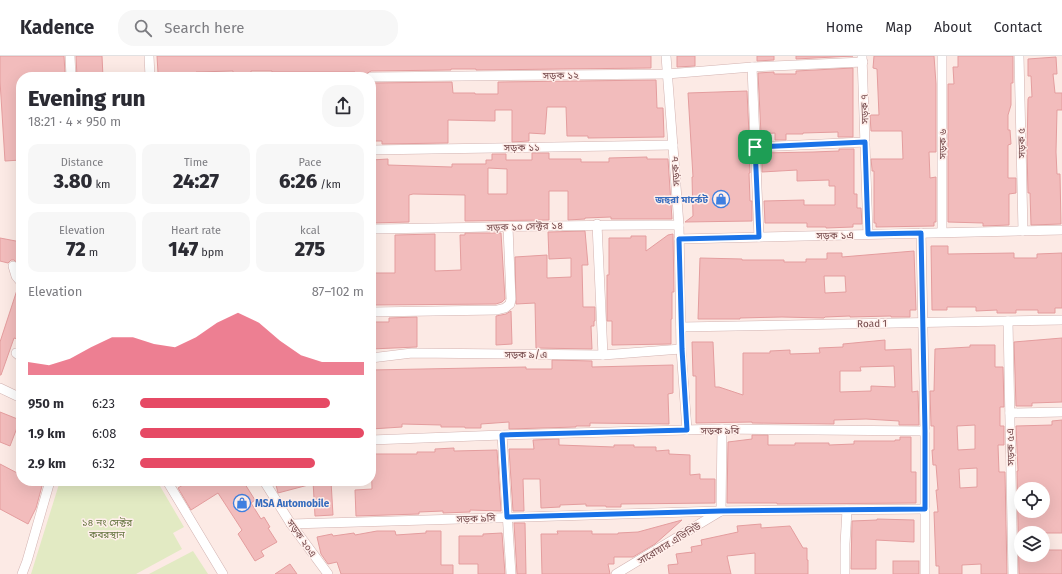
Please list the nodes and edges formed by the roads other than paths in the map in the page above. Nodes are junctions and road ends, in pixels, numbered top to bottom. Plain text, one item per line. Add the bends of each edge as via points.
1 (70, 56) edge
2 (148, 56) edge
3 (666, 56) edge
4 (942, 56) edge
5 (1019, 56) edge
6 (863, 59) edge
7 (752, 67) junction
8 (71, 72) edge
9 (150, 72) edge
10 (667, 74) junction
11 (376, 77) edge
12 (865, 142) junction
13 (673, 145) junction
14 (755, 147) junction
15 (376, 150) edge
16 (597, 224) junction
17 (679, 225) junction
18 (508, 227) junction
19 (376, 229) edge
20 (1062, 230) edge
21 (1023, 231) junction
22 (942, 232) junction
23 (921, 233) junction
24 (868, 234) junction
25 (759, 237) junction
26 (679, 239) junction
27 (13, 266) dead end
28 (16, 276) edge
29 (376, 312) edge
30 (1062, 320) edge
31 (1008, 321) junction
32 (923, 322) junction
33 (682, 327) junction
34 (682, 349) junction
35 (603, 355) junction
36 (376, 357) edge
37 (0, 388) edge
38 (16, 396) edge
39 (1062, 412) edge
40 (1010, 413) junction
41 (722, 429) junction
42 (687, 430) junction
43 (925, 431) junction
44 (502, 435) junction
45 (376, 440) edge
46 (49, 486) edge
47 (170, 486) edge
48 (267, 486) edge
49 (925, 509) junction
50 (847, 510) junction
51 (721, 511) junction
52 (507, 517) junction
53 (291, 524) junction
54 (22, 574) edge
55 (223, 574) edge
56 (328, 574) edge
57 (511, 574) edge
58 (616, 574) edge
59 (845, 574) edge
60 (925, 574) edge
61 (1013, 574) edge

1 - 8 street
2 - 9 street
3 - 10 street, সড়ক ৮
4 - 22 street, সড়ক ৬
5 - 21 street, সড়ক ৫
6 - 7 street, সড়ক ১২
6 - 12 street, সড়ক ৭
7 - 10 street, সড়ক ১২
7 - 14 street
10 - 11 street, সড়ক ১২
10 - 13 street, সড়ক ৮
12 - 14 street
12 - 24 street, সড়ক ৭
13 - 15 street, সড়ক ১১
13 - 17 street, সড়ক ৮
14 - 25 street
16 - 17 street, সড়ক ১০ সেক্টর ১৪
16 - 18 street, সড়ক ১০ সেক্টর ১৪
16 - 35 street
17 - 26 street, সড়ক ৮
18 - 19 street, সড়ক ১০ সেক্টর ১৪
18 - 29 street via 510,304 505,308
20 - 21 street, সড়ক ১এ
21 - 22 street, সড়ক ১এ
22 - 23 street, সড়ক ১এ
23 - 24 street, সড়ক ১এ
23 - 32 street
24 - 25 street, সড়ক ১এ
25 - 26 street, সড়ক ১এ
26 - 33 street, সড়ক ৮
27 - 28 street
30 - 31 street, Road 1
31 - 32 street, Road 1
31 - 40 street, সড়ক ৫এ
32 - 33 street, Road 1
32 - 43 street
33 - 34 street, সড়ক ৮
34 - 35 street, সড়ক ৯/এ
34 - 42 street, সড়ক ৮
35 - 36 street, সড়ক ৯/এ via 412,353
37 - 38 street
39 - 40 street
40 - 61 street, সড়ক ৫এ
41 - 42 street, সড়ক ৯বি
41 - 43 street, সড়ক ৯বি
41 - 51 street
42 - 44 street, সড়ক ৯বি
43 - 49 street
44 - 45 street, সড়ক ৯বি
44 - 52 street
46 - 54 street
47 - 55 street
48 - 53 street, সড়ক ২০এ
49 - 50 street, সড়ক ৯সি
49 - 60 street
50 - 51 street, সড়ক ৯সি
50 - 59 street
51 - 52 street, সড়ক ৯সি
51 - 58 street, সারোয়ার এভিনিউ
52 - 53 street, সড়ক ৯সি
52 - 57 street
53 - 56 street, সড়ক ২০এ

